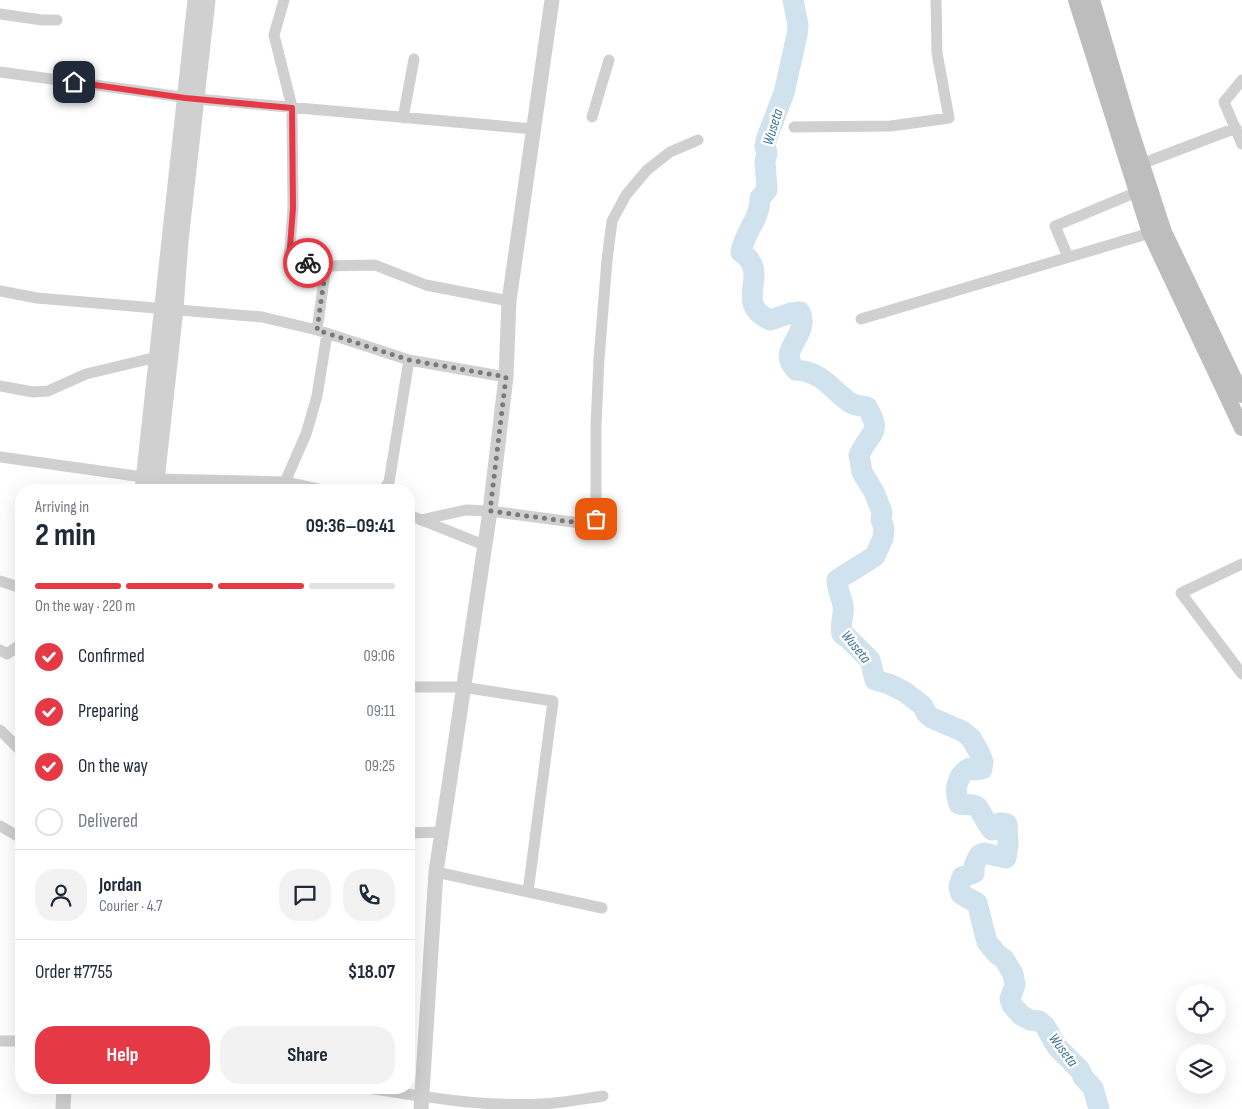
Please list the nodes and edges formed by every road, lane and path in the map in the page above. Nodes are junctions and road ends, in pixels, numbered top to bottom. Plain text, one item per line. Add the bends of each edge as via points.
1 (195, 0) edge
2 (208, 0) edge
3 (284, 0) edge
4 (552, 0) edge
5 (936, 0) edge
6 (1076, 0) edge
7 (1092, 0) edge
8 (0, 14) edge
9 (57, 20) dead end
10 (414, 59) dead end
11 (609, 60) dead end
12 (0, 72) edge
13 (1242, 80) edge
14 (191, 98) junction
15 (292, 108) junction
16 (592, 117) dead end
17 (403, 118) junction
18 (794, 127) dead end
19 (1236, 128) junction
20 (534, 129) junction
21 (698, 140) dead end
22 (1242, 144) edge
23 (1141, 164) junction
24 (1136, 192) junction
25 (1150, 233) junction
26 (1068, 257) junction
27 (326, 266) junction
28 (0, 292) edge
29 (509, 301) junction
30 (169, 309) junction
31 (861, 319) dead end
32 (322, 332) junction
33 (157, 357) junction
34 (409, 360) junction
35 (1238, 375) edge
36 (506, 377) junction
37 (0, 386) edge
38 (1242, 395) edge
39 (1241, 423) edge
40 (0, 457) edge
41 (285, 482) junction
42 (149, 484) edge
43 (294, 484) edge
44 (388, 484) edge
45 (490, 511) junction
46 (415, 518) edge
47 (421, 520) junction
48 (484, 545) junction
49 (1242, 564) edge
50 (0, 581) edge
51 (15, 586) edge
52 (15, 648) edge
53 (0, 650) edge
54 (1242, 674) edge
55 (415, 687) edge
56 (462, 687) junction
57 (0, 730) edge
58 (15, 744) edge
59 (0, 826) edge
60 (441, 832) junction
61 (415, 833) edge
62 (15, 835) edge
63 (436, 872) junction
64 (528, 892) junction
65 (602, 908) dead end
66 (0, 1040) edge
67 (15, 1041) edge
68 (64, 1094) edge
69 (389, 1094) edge
70 (603, 1096) dead end
71 (421, 1103) edge
72 (63, 1109) edge

1 - 14 street
2 - 14 street
3 - 15 street via 274,35
4 - 20 street
5 - 18 street via 937,53 949,118 891,126
6 - 24 main road
7 - 23 main road
8 - 9 street
10 - 17 street
11 - 16 street
12 - 14 street
13 - 19 street via 1224,102
14 - 15 street
14 - 30 street via 181,241
15 - 17 street
15 - 27 street via 293,208 289,260
17 - 20 street
19 - 22 street
19 - 23 street
20 - 29 street
21 - 45 street via 670,152 646,170 626,195 612,221 599,359 596,519 580,523
23 - 35 main road via 1164,232 1183,274
24 - 25 main road
24 - 26 street via 1055,226
25 - 26 street
25 - 39 main road
26 - 31 street
27 - 29 street via 375,265 426,284
27 - 32 street
28 - 30 street
29 - 36 street
30 - 32 street via 262,317
30 - 33 street
30 - 42 street
32 - 34 street
32 - 41 street via 316,396 306,434
33 - 37 street via 86,374 48,391 33,392
33 - 42 street
34 - 36 street
34 - 44 street
35 - 38 main road
36 - 45 street
40 - 42 street
41 - 42 street
41 - 43 street
45 - 47 street via 466,510
45 - 48 street
46 - 47 street
47 - 48 street
48 - 56 street
49 - 54 street via 1181,593
50 - 51 street
52 - 53 street via 7,654
55 - 56 street
56 - 60 street
56 - 64 street via 554,701
57 - 58 street
59 - 62 street
60 - 61 street
60 - 63 street
63 - 64 street
63 - 71 street
64 - 65 street
66 - 67 street
68 - 72 street
69 - 71 street
70 - 71 street via 542,1104

